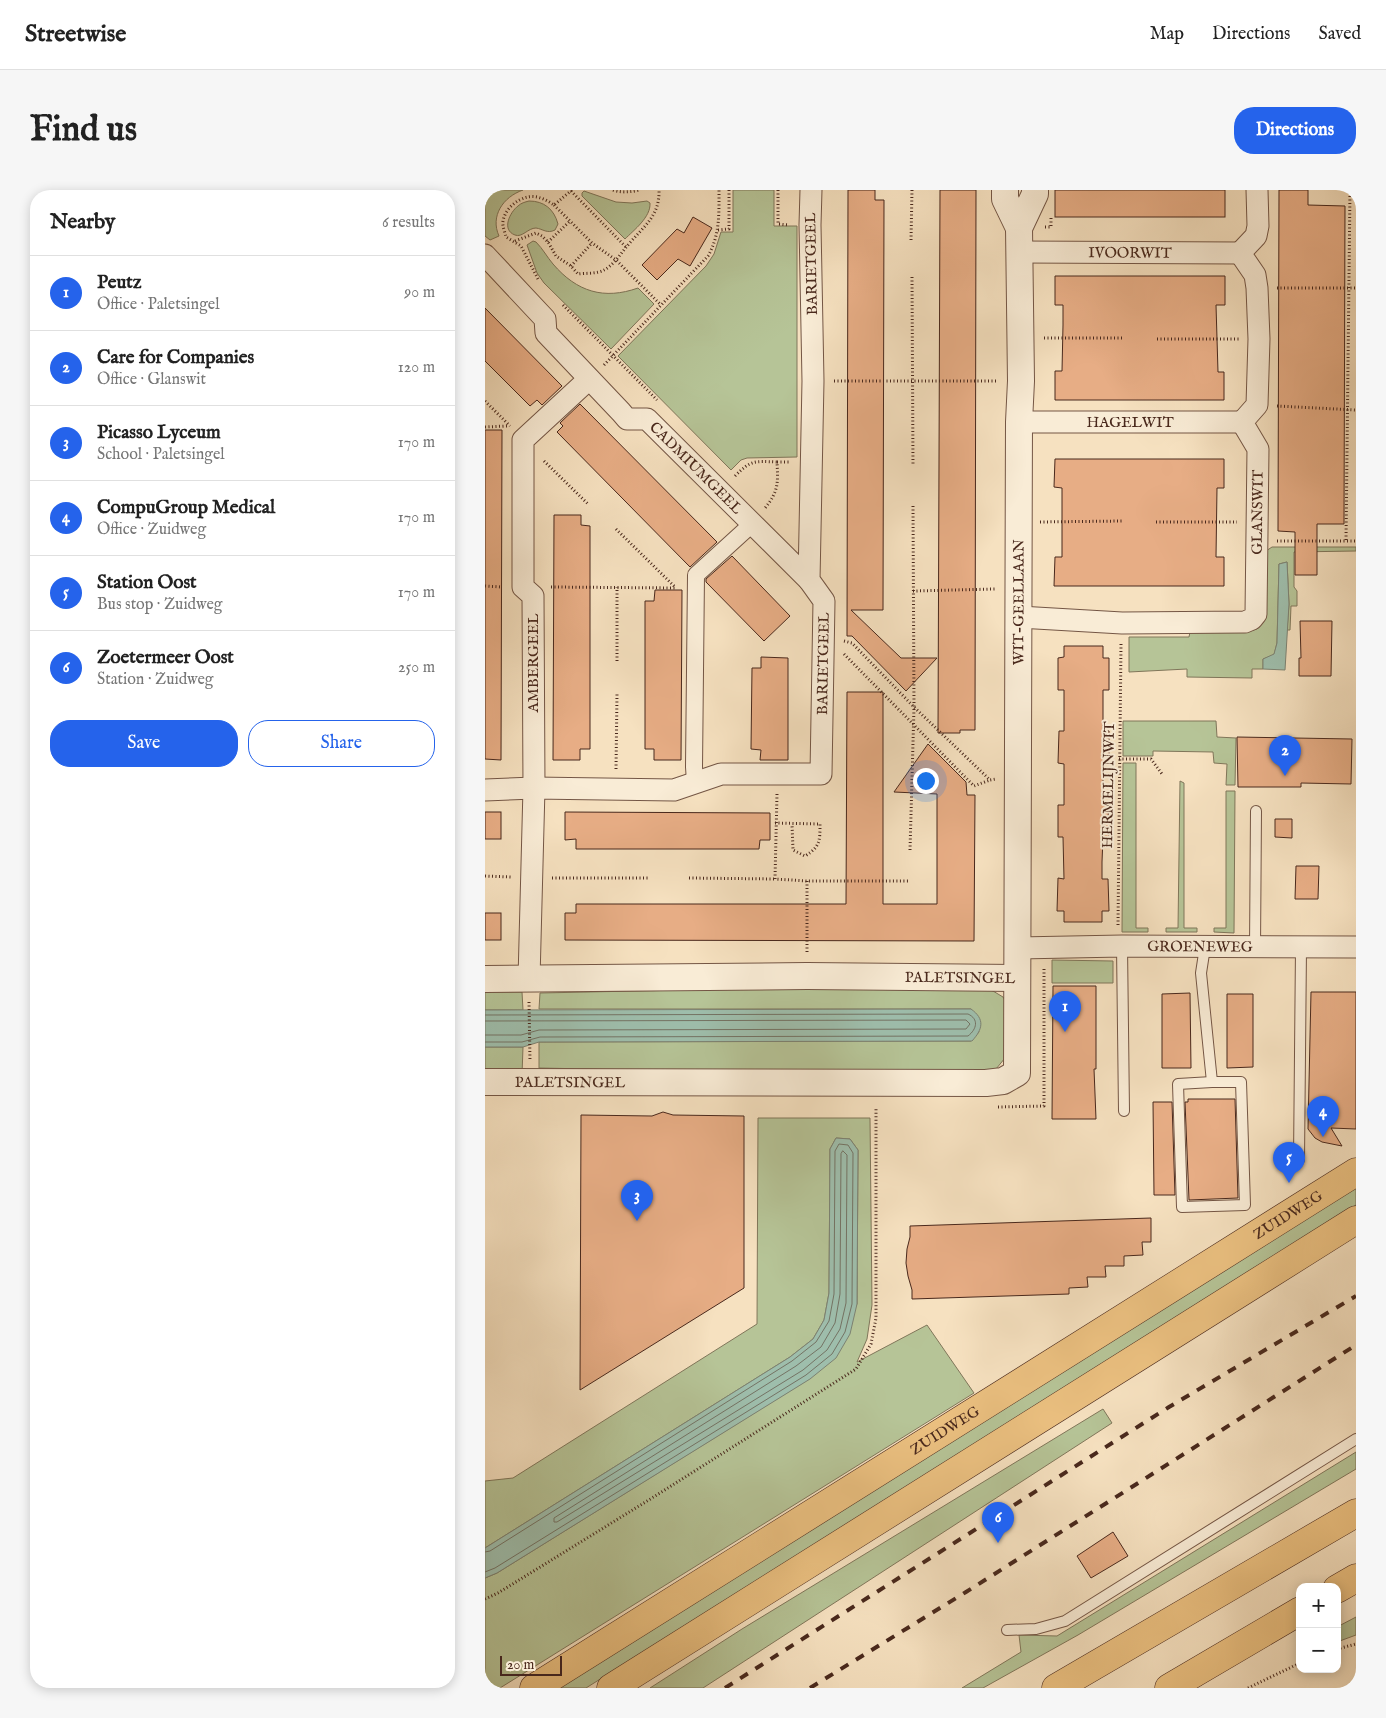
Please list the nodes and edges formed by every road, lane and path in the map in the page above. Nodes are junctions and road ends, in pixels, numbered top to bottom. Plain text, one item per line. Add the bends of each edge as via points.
1 (613, 190) edge
2 (640, 190) edge
3 (659, 190) edge
4 (719, 190) edge
5 (729, 190) edge
6 (778, 190) edge
7 (811, 190) edge
8 (912, 190) edge
9 (1005, 190) edge
10 (1035, 190) edge
11 (1257, 190) edge
12 (1350, 190) edge
13 (571, 191) edge
14 (555, 205) junction
15 (570, 220) junction
16 (810, 225) junction
17 (718, 230) junction
18 (911, 240) dead end
19 (1019, 240) junction
20 (515, 242) junction
21 (548, 242) junction
22 (592, 243) junction
23 (626, 247) junction
24 (1240, 253) junction
25 (485, 254) edge
26 (616, 260) junction
27 (571, 266) junction
28 (912, 277) dead end
29 (539, 282) dead end
30 (1257, 288) junction
31 (1356, 288) edge
32 (1349, 289) junction
33 (559, 302) dead end
34 (661, 305) junction
35 (1020, 338) junction
36 (1123, 338) dead end
37 (1157, 339) dead end
38 (1259, 339) junction
39 (612, 356) junction
40 (589, 379) junction
41 (813, 381) junction
42 (913, 381) junction
43 (1021, 381) junction
44 (660, 403) dead end
45 (1257, 404) junction
46 (1348, 410) junction
47 (1356, 410) edge
48 (1019, 422) junction
49 (1242, 422) junction
50 (510, 426) dead end
51 (485, 427) edge
52 (913, 466) dead end
53 (727, 470) dead end
54 (734, 477) junction
55 (741, 483) dead end
56 (759, 502) dead end
57 (913, 506) dead end
58 (759, 516) junction
59 (1122, 521) dead end
60 (1019, 522) junction
61 (1155, 522) dead end
62 (616, 529) dead end
63 (1257, 532) junction
64 (1346, 540) junction
65 (1356, 540) edge
66 (809, 580) junction
67 (485, 586) edge
68 (523, 587) junction
69 (617, 587) junction
70 (675, 588) junction
71 (695, 588) junction
72 (1019, 589) junction
73 (913, 591) junction
74 (1019, 617) junction
75 (1121, 623) junction
76 (825, 644) junction
77 (617, 661) dead end
78 (617, 694) dead end
79 (914, 707) junction
80 (913, 724) junction
81 (1119, 760) junction
82 (778, 774) junction
83 (1162, 774) dead end
84 (1019, 778) junction
85 (990, 780) junction
86 (695, 782) junction
87 (534, 788) junction
88 (485, 790) edge
89 (615, 790) junction
90 (1256, 811) dead end
91 (775, 823) junction
92 (791, 824) junction
93 (910, 850) dead end
94 (485, 876) edge
95 (531, 878) junction
96 (649, 878) dead end
97 (689, 878) dead end
98 (775, 879) junction
99 (807, 881) junction
100 (910, 881) dead end
101 (1122, 946) junction
102 (1017, 948) junction
103 (1205, 948) junction
104 (1255, 948) junction
105 (1301, 948) junction
106 (1356, 948) edge
107 (807, 976) junction
108 (1016, 978) junction
109 (485, 979) edge
110 (529, 989) junction
111 (530, 1061) dead end
112 (485, 1082) edge
113 (1212, 1082) junction
114 (875, 1107) dead end
115 (1124, 1111) dead end
116 (1299, 1160) dead end
117 (1356, 1172) edge
118 (1356, 1220) edge
119 (1356, 1439) edge
120 (1356, 1513) edge
121 (1356, 1578) edge
122 (1341, 1587) edge
123 (485, 1600) edge
124 (1296, 1613) edge
125 (1007, 1630) dead end
126 (1356, 1644) edge
127 (1341, 1648) edge
128 (1296, 1666) edge
129 (534, 1688) edge
130 (611, 1688) edge
131 (1055, 1688) edge
132 (1169, 1688) edge
133 (1248, 1688) edge

1 - 2 path
3 - 23 path via 655,212 645,229
4 - 17 path
5 - 17 path via 729,229
6 - 16 path via 778,224
7 - 16 street, BARIETGEEL
8 - 18 path
9 - 19 street, WIT-GEELLAAN
10 - 19 street, WIT-GEELLAAN
11 - 24 street via 1256,236
12 - 32 path
13 - 14 path
13 - 23 path
14 - 15 path
14 - 20 path via 529,196 508,209 503,221 504,230 506,236
15 - 21 path
15 - 22 path
16 - 41 street, BARIETGEEL
17 - 34 path via 708,256
19 - 24 street, IVOORWIT
19 - 35 street, WIT-GEELLAAN
20 - 21 path via 536,234
20 - 29 path via 521,246
21 - 27 path via 557,256
22 - 26 path
22 - 27 path
23 - 26 path
24 - 30 street via 1255,275
25 - 40 street, CADMIUMGEEL via 545,319 546,333
26 - 27 path via 604,270 578,274
26 - 34 path
28 - 42 path
30 - 32 path
30 - 38 street
31 - 32 path
32 - 46 path
33 - 39 path
34 - 39 path
35 - 36 path
35 - 43 street, WIT-GEELLAAN
37 - 38 path
38 - 45 street
39 - 40 path
39 - 44 path
40 - 58 street, CADMIUMGEEL via 627,419 647,420
40 - 68 street, AMBERGEEL via 523,440
41 - 42 path
41 - 66 street, BARIETGEEL
42 - 43 path
42 - 52 path
43 - 48 street, WIT-GEELLAAN
45 - 46 path
45 - 49 street
46 - 47 path
46 - 64 path
48 - 49 street, HAGELWIT
48 - 60 street, WIT-GEELLAAN
49 - 63 street, GLANSWIT via 1259,449
50 - 51 path
53 - 54 path
54 - 55 path
54 - 58 path via 752,462 777,462 775,496
56 - 58 path
57 - 73 path
58 - 66 street, CADMIUMGEEL
58 - 71 street via 696,575
59 - 60 path
60 - 72 street, WIT-GEELLAAN
61 - 63 path
62 - 70 path
63 - 64 path
63 - 75 street, GLANSWIT via 1255,614 1252,619 1245,622
64 - 65 path
66 - 76 street, BARIETGEEL via 824,601
67 - 68 path
68 - 69 path
68 - 87 street, AMBERGEEL via 533,596
69 - 70 path
69 - 77 path
70 - 71 path
71 - 86 street
72 - 73 path
72 - 74 street, WIT-GEELLAAN
73 - 79 path
74 - 75 street, GLANSWIT
74 - 84 street, WIT-GEELLAAN
75 - 81 path, HERMELIJNWIT
76 - 79 path via 851,643
76 - 80 path via 840,650
76 - 82 street, BARIETGEEL via 821,774
78 - 89 path
79 - 80 path
79 - 85 path
80 - 85 path via 974,786
80 - 93 path
81 - 83 path via 1151,759
81 - 101 path, HERMELIJNWIT via 1118,929
82 - 86 street, BARIETGEEL via 721,774
82 - 91 path
84 - 85 path
84 - 102 street, WIT-GEELLAAN
86 - 89 street, BARIETGEEL via 673,790
87 - 88 street, BARIETGEEL
87 - 89 street, BARIETGEEL
87 - 95 street, AMBERGEEL
90 - 104 lane
91 - 92 path
91 - 98 path
92 - 92 path via 820,824 820,838 815,850 805,856 793,850
94 - 95 path
95 - 96 path
95 - 110 street, AMBERGEEL
97 - 98 path
98 - 99 path
99 - 100 path
99 - 107 path
101 - 102 street, GROENEWEG
101 - 103 street, GROENEWEG
101 - 115 lane
102 - 108 street, WIT-GEELLAAN
103 - 104 street, GROENEWEG
103 - 113 lane via 1201,973
104 - 105 street, GROENEWEG
105 - 106 street, GROENEWEG
105 - 116 lane
107 - 108 street, PALETSINGEL
107 - 110 street, PALETSINGEL
108 - 112 street, PALETSINGEL via 1017,1073 1003,1080 986,1083
109 - 110 street, PALETSINGEL
110 - 111 path
113 - 113 lane via 1178,1084 1182,1207 1245,1205 1241,1082
114 - 123 path via 875,1318 871,1344 856,1369
117 - 129 main road, ZUIDWEG
118 - 130 main road
119 - 125 lane via 1065,1622 1036,1629
120 - 131 main road
121 - 122 main road
124 - 132 main road
126 - 127 path
128 - 133 path

